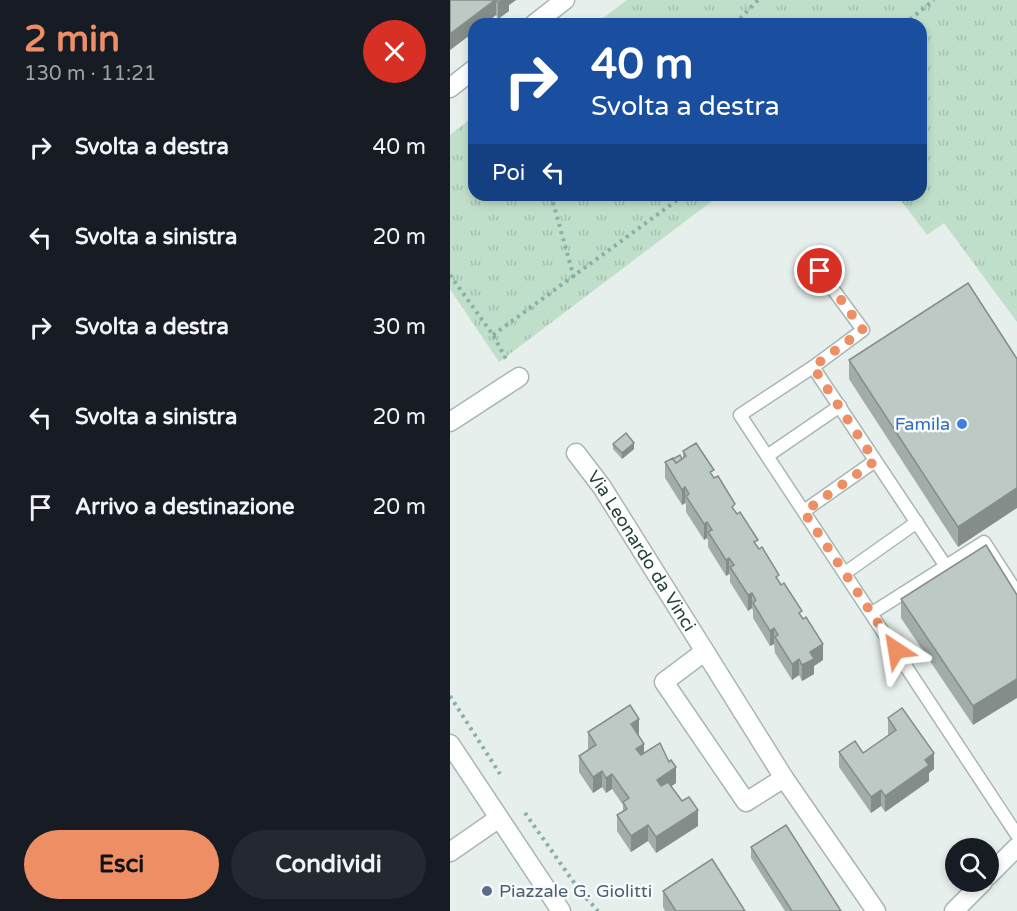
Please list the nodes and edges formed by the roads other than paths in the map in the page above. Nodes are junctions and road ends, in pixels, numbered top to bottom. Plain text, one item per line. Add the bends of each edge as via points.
1 (565, 0) edge
2 (542, 18) edge
3 (468, 74) edge
4 (450, 88) edge
5 (810, 258) dead end
6 (813, 367) junction
7 (519, 377) road end
8 (840, 406) junction
9 (450, 422) edge
10 (576, 453) dead end
11 (767, 456) junction
12 (875, 461) junction
13 (804, 512) junction
14 (916, 522) junction
15 (945, 565) junction
16 (845, 573) junction
17 (1017, 593) edge
18 (872, 613) junction
19 (704, 652) junction
20 (450, 744) edge
21 (784, 777) junction
22 (499, 818) junction
23 (1017, 835) edge
24 (1017, 847) edge
25 (450, 852) edge
26 (999, 865) edge
27 (972, 892) edge
28 (561, 911) edge
29 (876, 911) edge
30 (954, 911) edge

1 - 2 street
3 - 4 street
5 - 6 lane via 863,330
6 - 8 lane
6 - 11 lane via 741,415
7 - 9 street
8 - 11 lane
8 - 12 lane
10 - 19 street, Via Leonardo da Vinci via 602,487
11 - 13 lane
12 - 13 lane
12 - 14 lane
13 - 16 lane
14 - 15 lane
14 - 16 lane
15 - 17 lane via 984,542
15 - 18 lane
16 - 18 lane
18 - 23 lane
19 - 21 street, Via Leonardo da Vinci
19 - 21 street, Via Leonardo da Vinci via 664,681 746,802
20 - 22 street
21 - 29 street, Via Leonardo da Vinci
22 - 25 street
22 - 28 street
24 - 26 street
27 - 30 street

